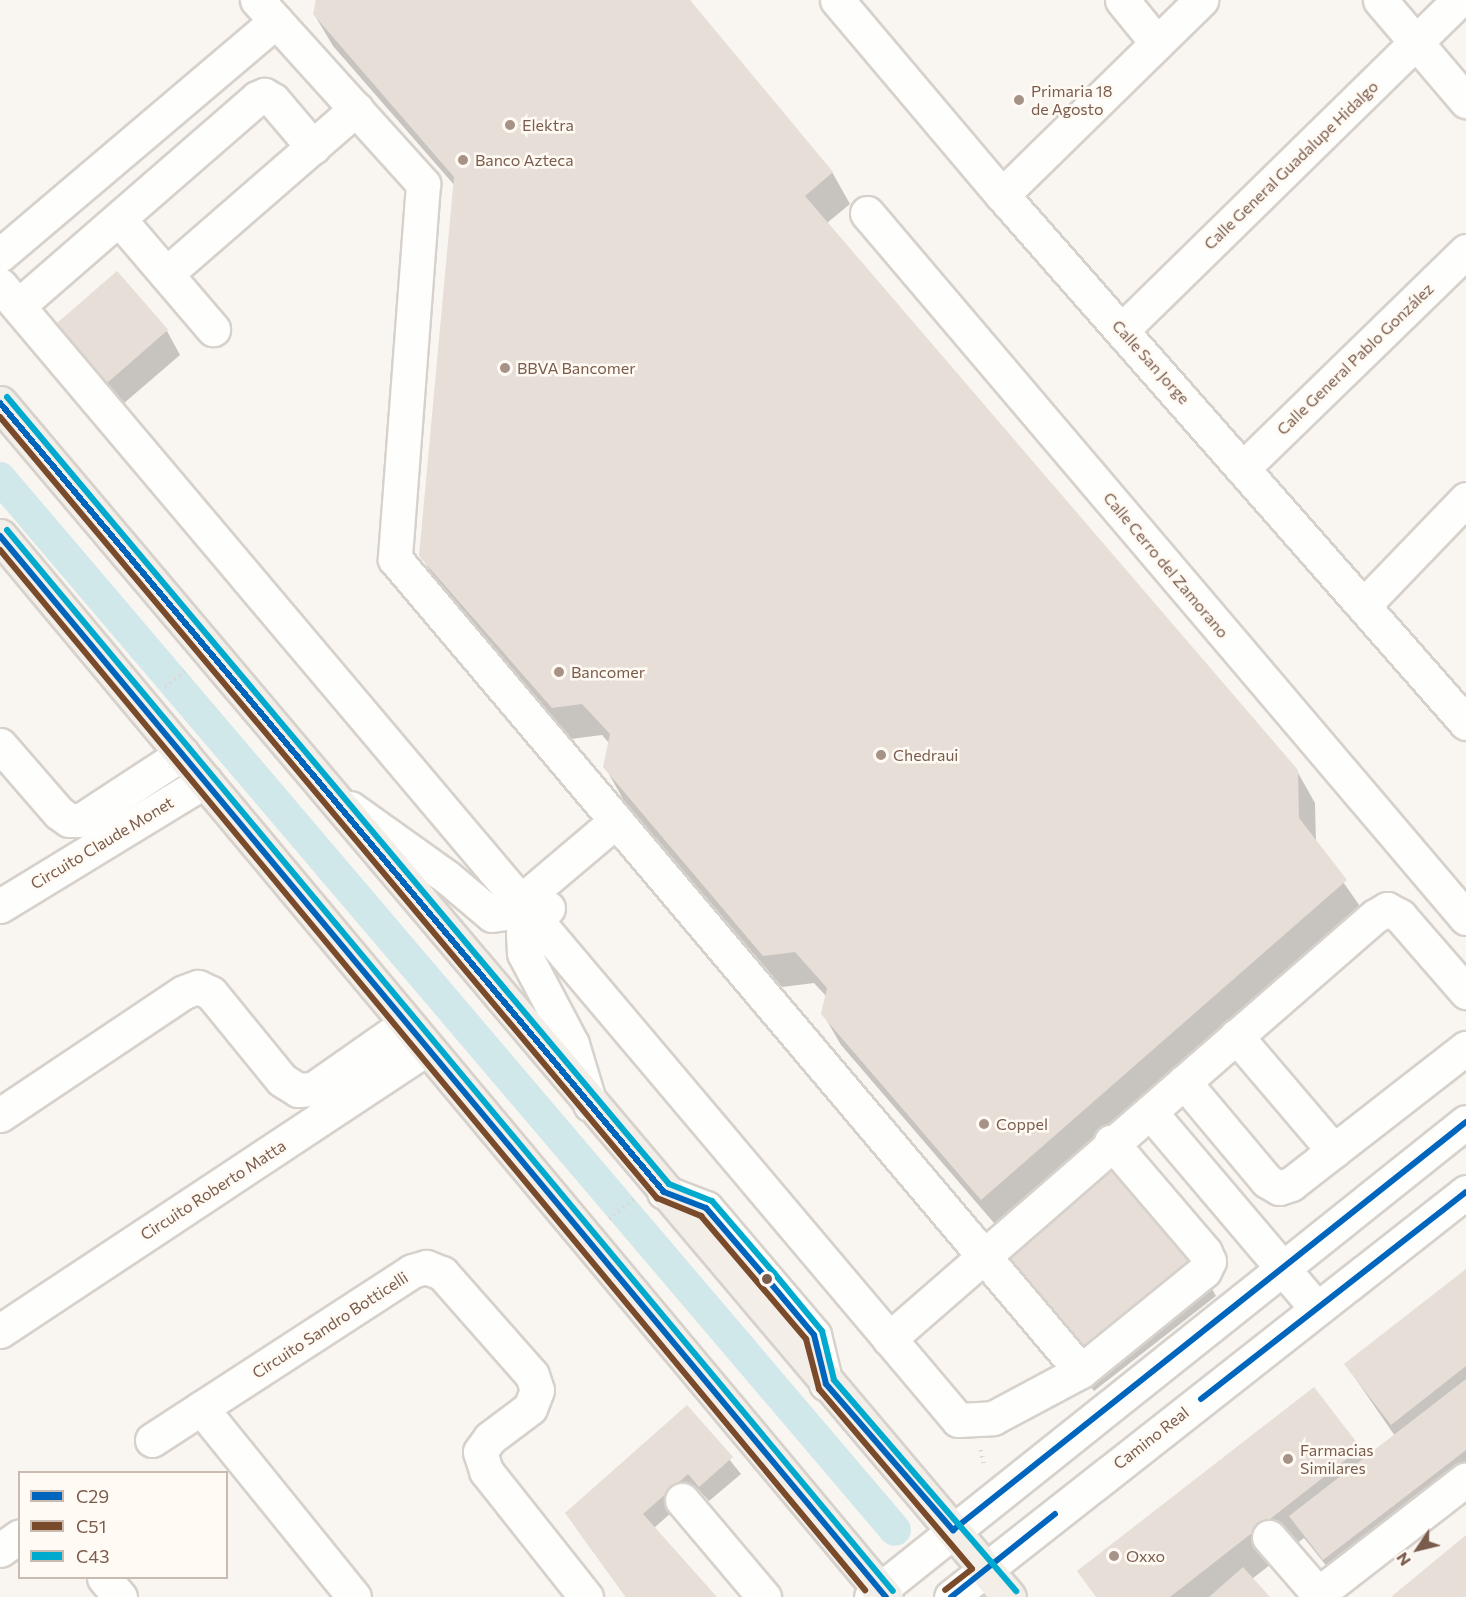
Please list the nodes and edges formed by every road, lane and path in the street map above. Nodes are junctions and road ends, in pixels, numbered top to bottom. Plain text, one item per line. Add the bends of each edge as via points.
1 (837, 0) edge
2 (1122, 0) edge
3 (1201, 0) edge
4 (1380, 0) edge
5 (1459, 0) edge
6 (264, 8) edge
7 (1416, 42) junction
8 (1156, 43) junction
9 (1466, 101) edge
10 (356, 109) junction
11 (313, 147) junction
12 (1002, 195) junction
13 (867, 213) dead end
14 (118, 219) junction
15 (0, 230) edge
16 (1466, 251) edge
17 (0, 255) edge
18 (166, 274) junction
19 (9, 296) edge
20 (213, 328) dead end
21 (1123, 329) junction
22 (0, 388) edge
23 (8, 413) edge
24 (1244, 467) junction
25 (1466, 500) edge
26 (0, 536) edge
27 (1364, 605) junction
28 (187, 669) dead end
29 (163, 688) dead end
30 (1466, 723) edge
31 (0, 745) edge
32 (182, 754) junction
33 (205, 781) junction
34 (328, 793) junction
35 (622, 829) junction
36 (0, 906) edge
37 (516, 912) junction
38 (1466, 918) edge
39 (1466, 992) edge
40 (417, 1036) junction
41 (1236, 1036) junction
42 (1466, 1048) edge
43 (1184, 1082) junction
44 (590, 1104) junction
45 (1150, 1112) junction
46 (0, 1115) edge
47 (1466, 1122) edge
48 (1111, 1142) junction
49 (1334, 1151) junction
50 (653, 1192) junction
51 (1466, 1192) edge
52 (607, 1221) dead end
53 (984, 1256) junction
54 (1282, 1267) junction
55 (1317, 1309) junction
56 (0, 1330) edge
57 (889, 1339) junction
58 (1081, 1371) junction
59 (201, 1408) junction
60 (975, 1419) junction
61 (152, 1440) dead end
62 (1466, 1479) edge
63 (991, 1499) junction
64 (682, 1500) dead end
65 (953, 1530) junction
66 (18, 1537) edge
67 (1269, 1537) dead end
68 (0, 1550) edge
69 (985, 1570) junction
70 (105, 1579) edge
71 (879, 1595) edge
72 (1320, 1595) edge
73 (120, 1597) edge
74 (354, 1597) edge
75 (586, 1597) edge
76 (764, 1597) edge
77 (951, 1597) edge
78 (1009, 1597) edge

1 - 12 street, Calle San Jorge
2 - 8 street
3 - 8 street
4 - 7 street
5 - 7 street, Calle General Guadalupe Hidalgo
6 - 10 street
6 - 15 street
6 - 17 street
7 - 9 street
7 - 21 street, Calle General Guadalupe Hidalgo
8 - 12 street
10 - 11 street
10 - 35 street via 420,180 424,190 395,559
11 - 14 street via 273,100 264,95
11 - 18 street
12 - 21 street, Calle San Jorge
13 - 38 street, Calle Cerro del Zamorano
14 - 18 street
14 - 19 street
16 - 24 street, Calle General Pablo González
18 - 20 street
19 - 37 street
21 - 24 street, Calle San Jorge
22 - 23 street
23 - 34 main road
24 - 27 street, Calle San Jorge
25 - 27 street
26 - 32 main road
27 - 30 street, Calle San Jorge
28 - 29 path
31 - 32 street, Circuito Claude Monet via 69,820 81,820
32 - 33 main road
33 - 36 street, Circuito Claude Monet
33 - 40 main road
34 - 37 street via 448,878
34 - 44 main road
35 - 37 street
35 - 53 street
37 - 44 street via 524,954 572,1044
37 - 57 street
39 - 41 street via 1400,916 1387,909
40 - 46 street via 313,1089 298,1090 282,1080 211,993 198,987 184,992
40 - 56 street, Circuito Roberto Matta
40 - 71 main road
41 - 43 street
41 - 49 street
42 - 49 street
43 - 45 street
43 - 49 street via 1267,1181 1279,1188 1291,1184
44 - 50 main road
45 - 48 street
45 - 54 street
47 - 54 street
48 - 53 street
48 - 58 street via 1209,1261 1204,1271
50 - 52 path
50 - 65 main road
51 - 55 street, Camino Real
53 - 57 street
53 - 58 street
54 - 55 street
54 - 63 street
55 - 69 street, Camino Real
57 - 60 street via 958,1420
58 - 60 street via 993,1418
59 - 61 street, Circuito Sandro Botticelli
59 - 74 street
59 - 75 street, Circuito Sandro Botticelli via 412,1271 426,1267 442,1273 532,1375 537,1390 530,1408 490,1438 480,1452 486,1471
60 - 63 path
62 - 72 street
63 - 65 street
64 - 76 street
65 - 69 main road
65 - 71 street
66 - 68 street
67 - 72 street
69 - 77 street, Camino Real
69 - 78 main road
70 - 73 street

